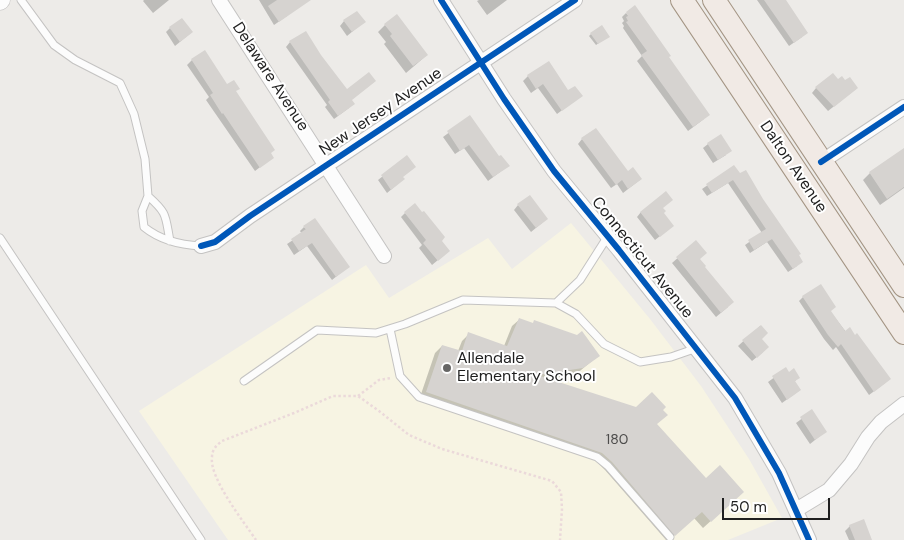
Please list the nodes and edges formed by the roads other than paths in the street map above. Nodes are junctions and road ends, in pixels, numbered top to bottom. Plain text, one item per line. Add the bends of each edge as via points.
1 (21, 0) edge
2 (219, 0) edge
3 (441, 0) edge
4 (575, 0) edge
5 (682, 0) edge
6 (714, 0) edge
7 (482, 62) junction
8 (904, 107) edge
9 (821, 162) junction
10 (327, 165) junction
11 (148, 196) junction
12 (608, 236) junction
13 (0, 238) edge
14 (170, 241) junction
15 (201, 246) joint
16 (384, 256) dead end
17 (904, 286) edge
18 (556, 303) junction
19 (390, 329) junction
20 (904, 333) edge
21 (697, 348) junction
22 (244, 381) dead end
23 (904, 404) edge
24 (796, 510) junction
25 (670, 537) dead end
26 (201, 540) edge
27 (809, 540) edge

1 - 11 lane via 54,45 75,60 120,83 134,114 145,159
2 - 10 street, Delaware Avenue
3 - 7 street, Connecticut Avenue
4 - 7 street, New Jersey Avenue
5 - 20 main road, Dalton Avenue
6 - 9 main road, Dalton Avenue
7 - 10 street, New Jersey Avenue
7 - 12 street, Connecticut Avenue via 554,171
8 - 9 street
9 - 17 main road, Dalton Avenue
10 - 15 street, New Jersey Avenue via 215,242
10 - 16 street, Delaware Avenue
11 - 14 lane via 166,216
11 - 14 lane via 142,212 144,226 152,234
12 - 18 lane via 580,280
12 - 21 street, Connecticut Avenue
13 - 26 lane
14 - 15 lane via 184,246
18 - 19 lane via 464,300
18 - 21 lane via 576,314 604,344 640,362 671,358
19 - 22 lane via 376,333 317,330
19 - 25 lane via 400,376 419,397 597,457
21 - 24 street, Connecticut Avenue via 735,398 779,473
23 - 24 street via 868,437 830,490
24 - 27 street, Connecticut Avenue

